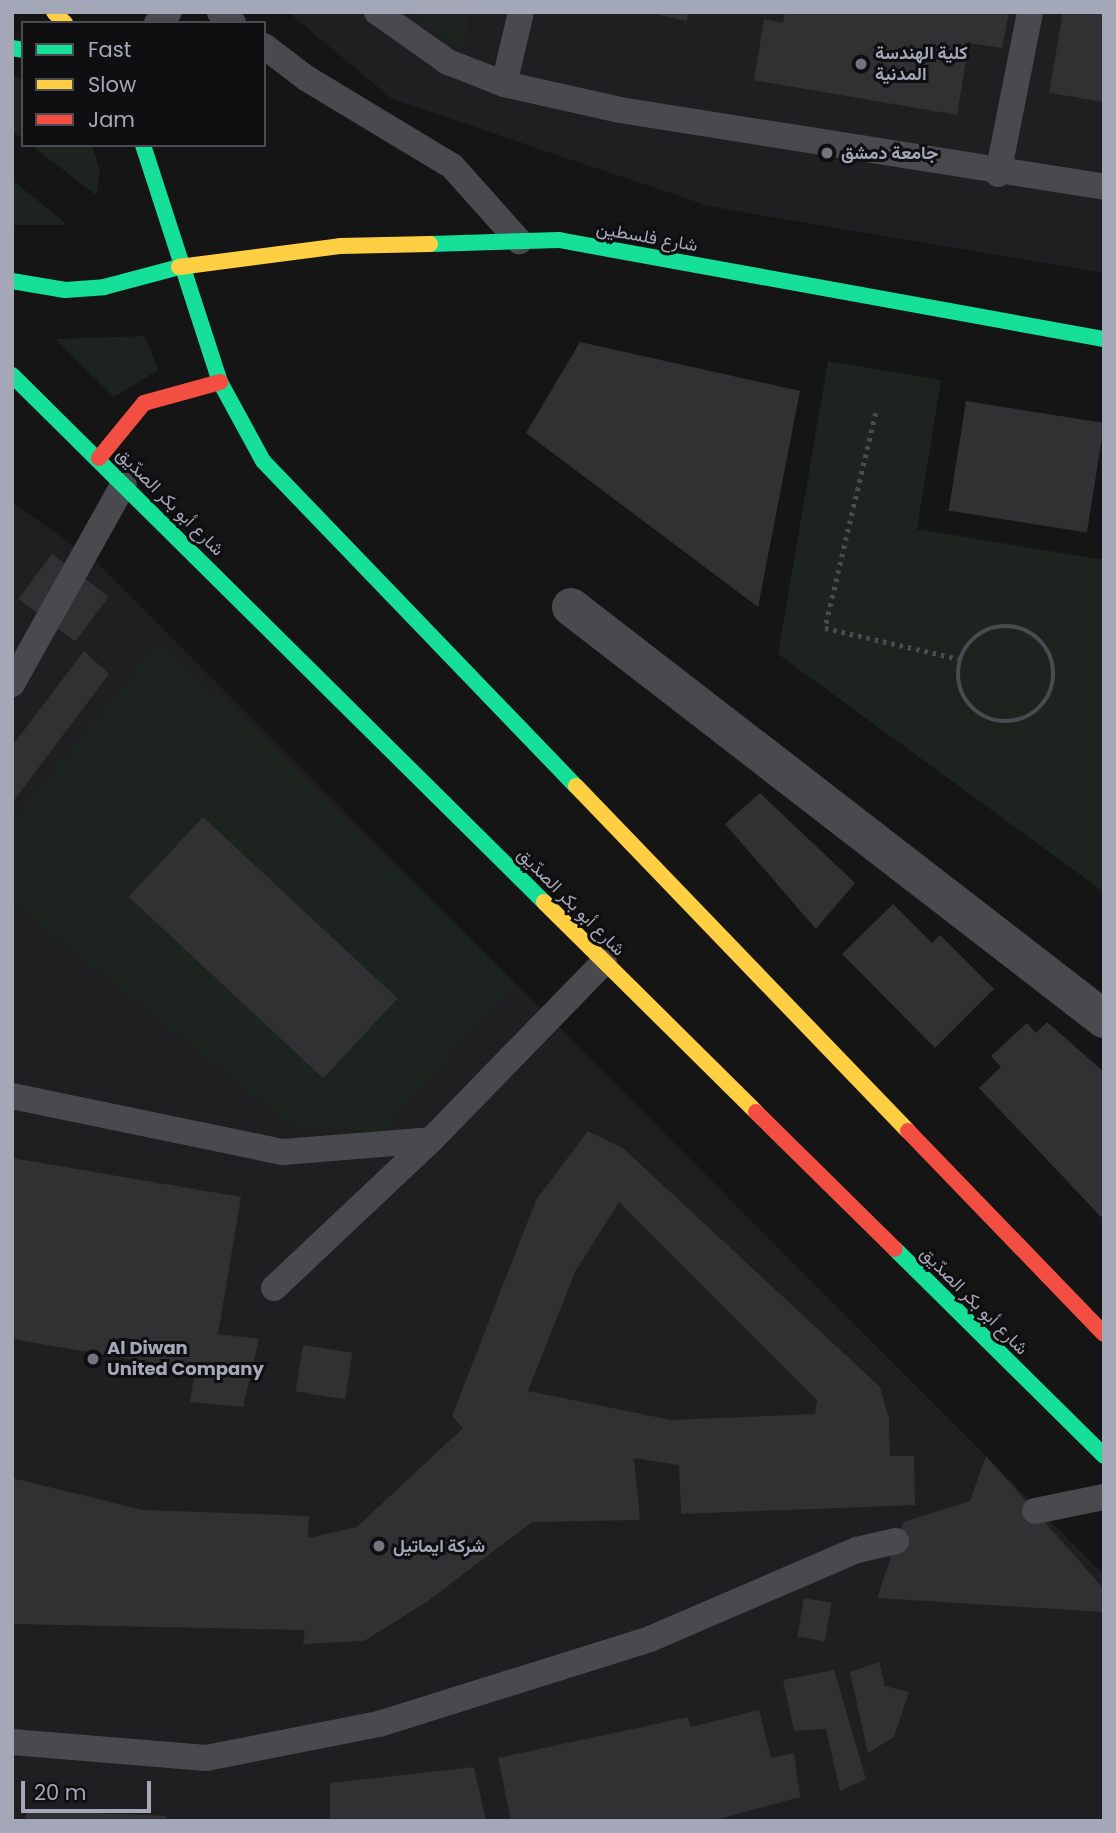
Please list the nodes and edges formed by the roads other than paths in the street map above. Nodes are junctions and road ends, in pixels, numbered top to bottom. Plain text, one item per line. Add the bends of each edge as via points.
1 (377, 12) edge
2 (521, 12) edge
3 (1030, 12) edge
4 (266, 48) edge
5 (504, 84) junction
6 (144, 147) edge
7 (998, 174) junction
8 (1104, 187) edge
9 (519, 241) junction
10 (179, 267) junction
11 (12, 282) edge
12 (1104, 340) edge
13 (12, 375) edge
14 (220, 382) junction
15 (99, 458) junction
16 (124, 484) junction
17 (571, 607) dead end
18 (12, 684) edge
19 (604, 962) junction
20 (1104, 1019) edge
21 (12, 1096) edge
22 (431, 1140) junction
23 (274, 1288) dead end
24 (1104, 1334) edge
25 (1104, 1456) edge
26 (1104, 1497) edge
27 (1035, 1511) dead end
28 (896, 1541) dead end
29 (12, 1742) edge

1 - 5 lane via 448,62
2 - 5 lane
3 - 7 lane
4 - 9 lane via 306,79 452,166
5 - 7 lane via 620,110
6 - 10 main road
7 - 8 lane
9 - 10 main road, شارع فلسطين via 340,246
9 - 12 main road, شارع فلسطين via 559,240
10 - 11 main road, شارع فلسطين via 104,288 65,290
10 - 14 main road
13 - 15 main road, شارع أبو بكر الصدّيق
14 - 15 main road via 144,404
14 - 24 main road via 263,461
15 - 16 main road, شارع أبو بكر الصدّيق
16 - 18 lane
16 - 19 main road, شارع أبو بكر الصدّيق
17 - 20 street
19 - 22 lane
19 - 25 main road, شارع أبو بكر الصدّيق
21 - 22 lane via 283,1152
22 - 23 lane
26 - 27 lane
28 - 29 lane via 857,1550 650,1639 379,1724 206,1758

